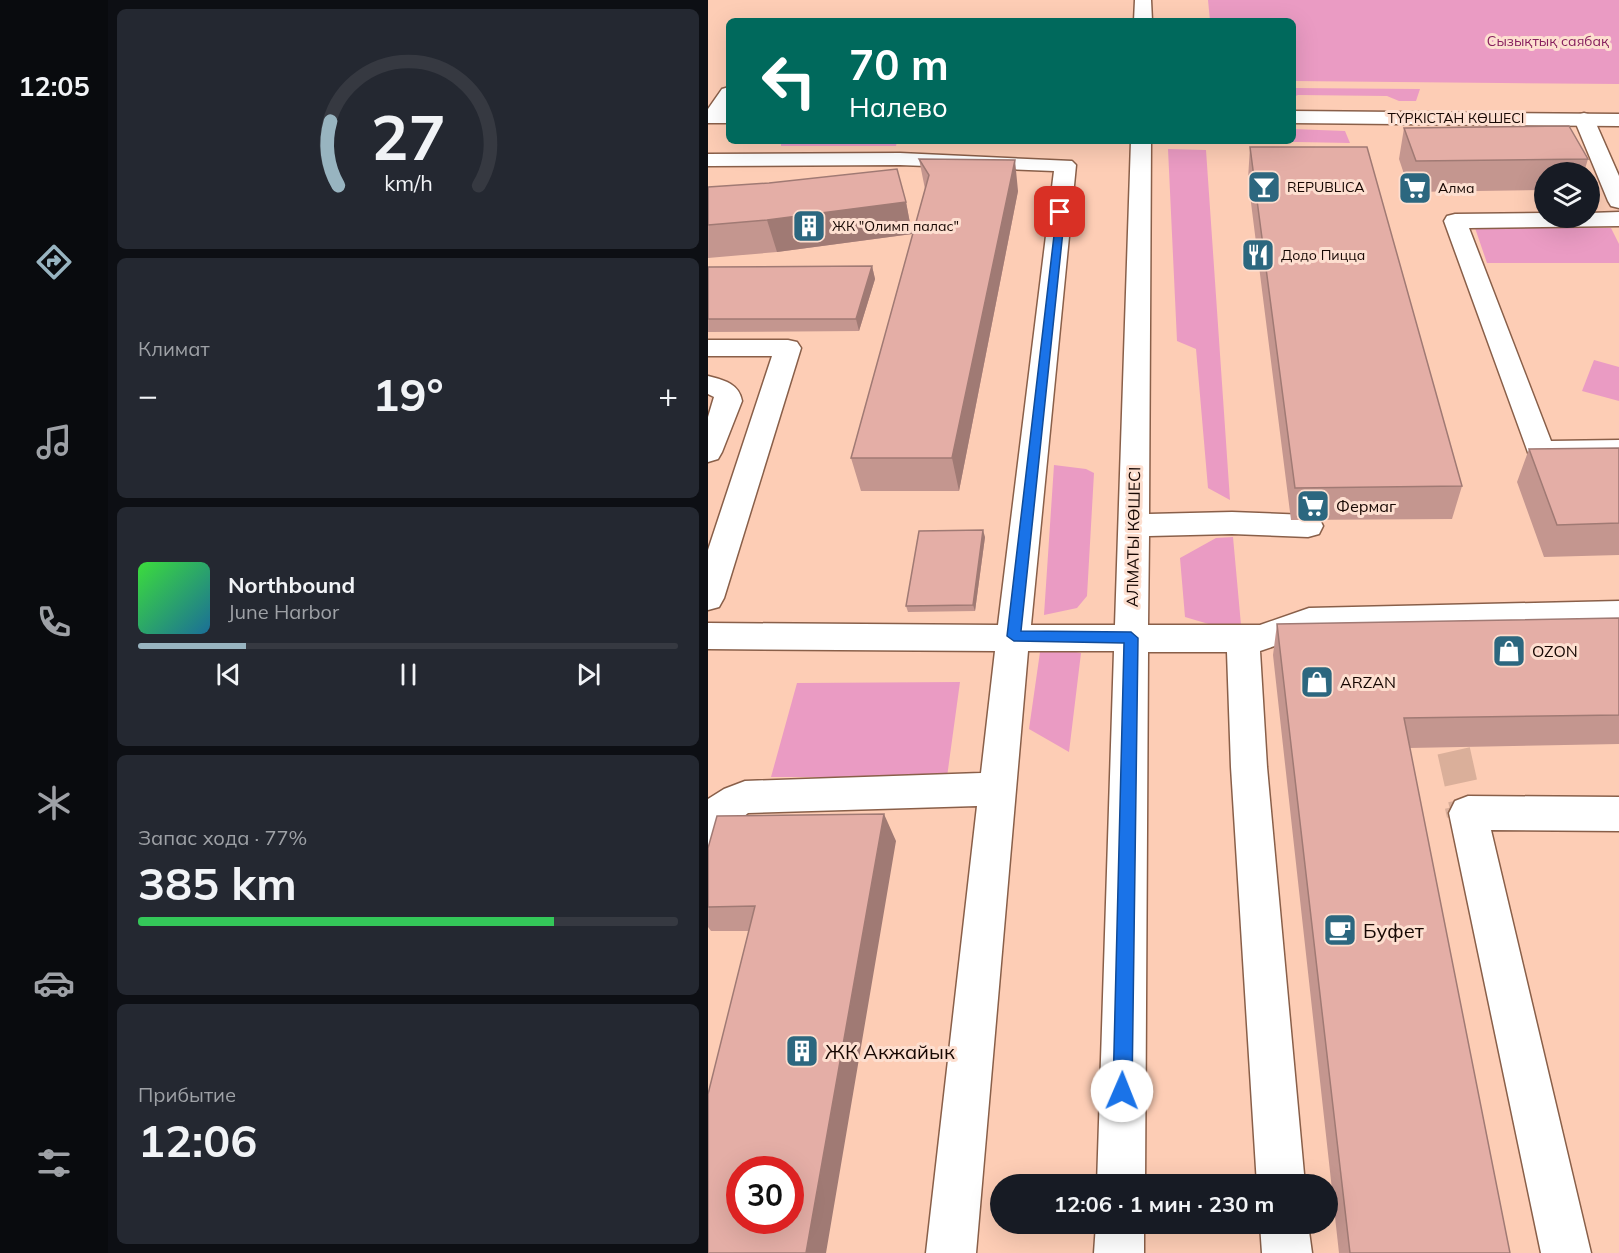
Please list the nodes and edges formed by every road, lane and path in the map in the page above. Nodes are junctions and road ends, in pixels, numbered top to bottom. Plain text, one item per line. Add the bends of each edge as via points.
1 (1143, 0) edge
2 (1143, 18) edge
3 (726, 99) edge
4 (1296, 117) edge
5 (1584, 119) junction
6 (1619, 120) edge
7 (714, 121) edge
8 (1141, 144) edge
9 (902, 150) edge
10 (708, 160) edge
11 (1619, 201) edge
12 (1619, 219) edge
13 (708, 348) edge
14 (708, 384) edge
15 (1619, 450) edge
16 (708, 452) edge
17 (1133, 525) junction
18 (1308, 526) edge
19 (708, 598) edge
20 (1619, 614) edge
21 (708, 636) edge
22 (1014, 636) junction
23 (1131, 638) junction
24 (1243, 639) junction
25 (998, 789) junction
26 (1619, 814) edge
27 (708, 838) edge
28 (1120, 1174) edge
29 (1280, 1174) edge
30 (1120, 1234) edge
31 (1285, 1234) edge
32 (951, 1253) edge
33 (1119, 1253) edge
34 (1287, 1253) edge
35 (1566, 1253) edge

1 - 2 street
3 - 7 street
4 - 5 street, ТҮРКІСТАН КӨШЕСІ
5 - 6 street, ТҮРКІСТАН КӨШЕСІ
5 - 11 street
8 - 17 street, АЛМАТЫ КӨШЕСІ
9 - 10 street
9 - 22 street via 1065,165
12 - 15 street via 1455,221 1540,451
13 - 19 street via 788,348
14 - 16 street via 721,388 728,401
17 - 18 street
17 - 23 street, АЛМАТЫ КӨШЕСІ
20 - 24 street via 1309,621 1261,638
21 - 22 street
22 - 23 street
22 - 25 street
23 - 24 street
23 - 28 street, АЛМАТЫ КӨШЕСІ
24 - 29 street
25 - 27 street via 745,797 726,805 714,819
25 - 32 street
26 - 35 street via 1468,813
30 - 33 street
31 - 34 street

